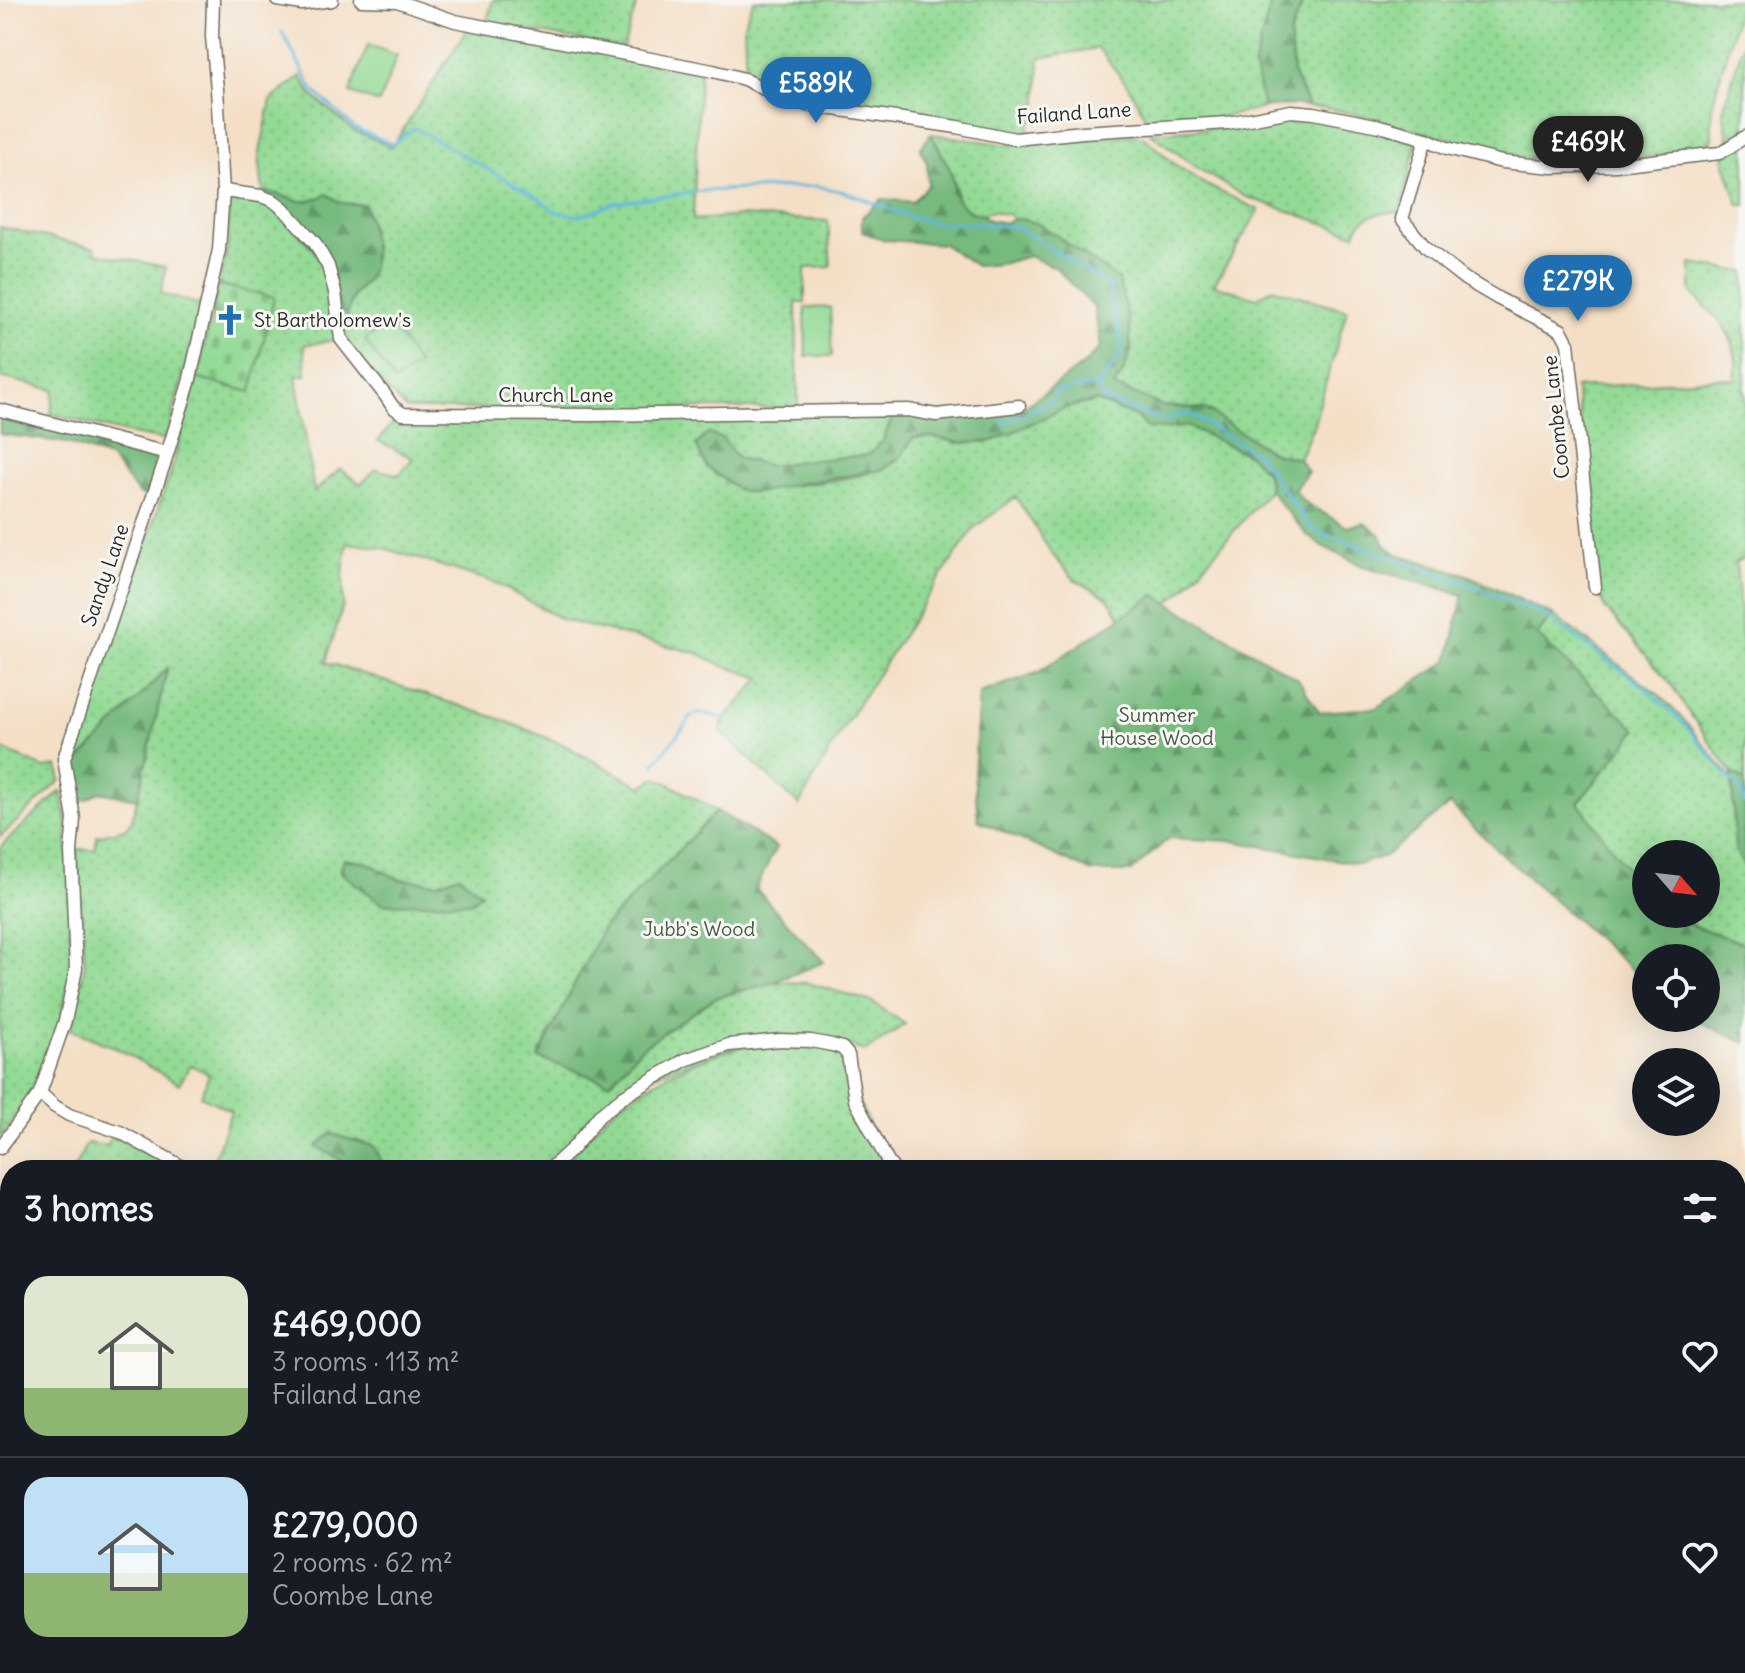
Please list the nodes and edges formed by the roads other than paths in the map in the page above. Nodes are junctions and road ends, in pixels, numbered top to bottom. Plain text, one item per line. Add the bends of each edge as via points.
1 (213, 0) edge
2 (277, 0) edge
3 (332, 0) edge
4 (361, 0) edge
5 (1745, 137) edge
6 (1426, 139) junction
7 (223, 191) junction
8 (1019, 406) dead end
9 (0, 410) edge
10 (167, 453) junction
11 (1595, 587) dead end
12 (40, 1093) junction
13 (0, 1148) edge
14 (170, 1160) edge
15 (560, 1160) edge
16 (887, 1160) edge

1 - 7 street, Sandy Lane
2 - 3 street
4 - 6 street, Failand Lane via 397,1 455,21 713,71 807,105 1015,139 1228,123 1291,111
5 - 6 street, Failand Lane via 1720,153 1552,167 1502,162
6 - 11 street, Coombe Lane via 1402,219 1456,272 1561,330 1568,343
7 - 8 street, Church Lane via 274,201 315,243 328,266 341,339 403,414 908,410 936,415
7 - 10 street, Sandy Lane via 209,301
9 - 10 street
10 - 12 street, Sandy Lane via 64,759 74,819 76,969
12 - 13 street, Sandy Lane
12 - 14 street via 69,1115 120,1132
15 - 16 street via 624,1096 685,1060 729,1045 780,1040 842,1048 848,1055 855,1100

